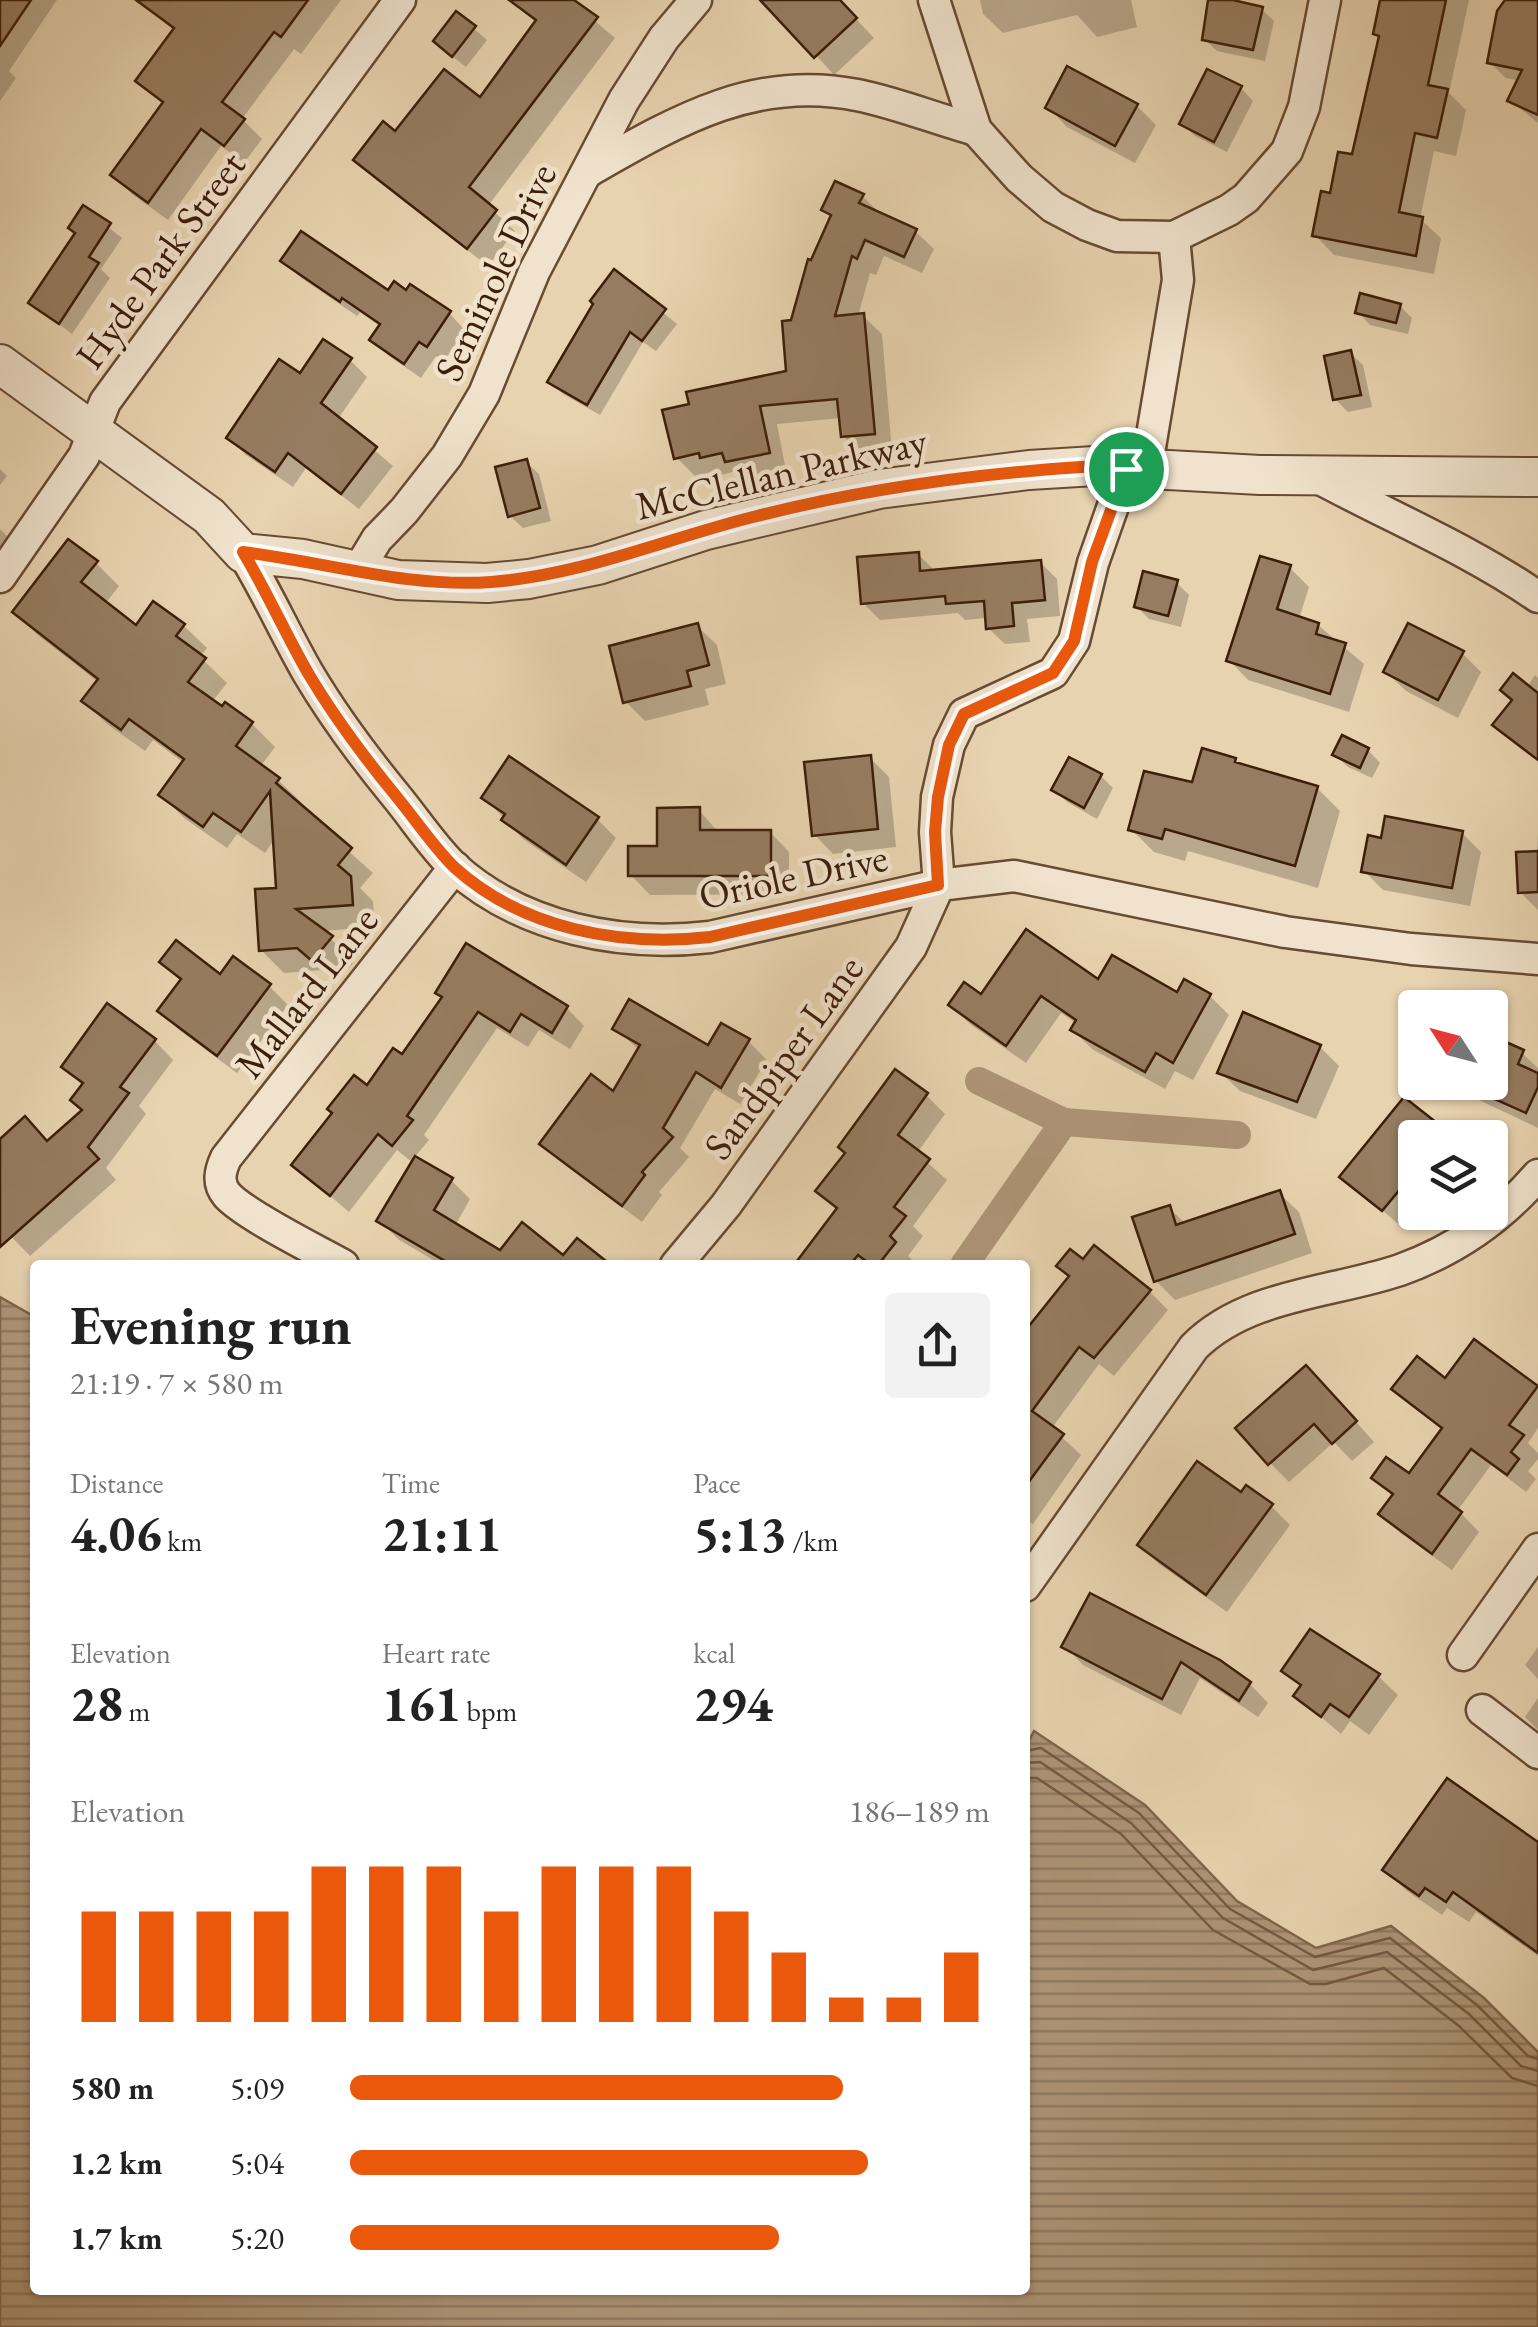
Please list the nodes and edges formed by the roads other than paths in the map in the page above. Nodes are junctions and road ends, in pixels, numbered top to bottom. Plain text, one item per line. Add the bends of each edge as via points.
1 (400, 0) edge
2 (934, 0) edge
3 (1326, 0) edge
4 (683, 4) edge
5 (976, 130) junction
6 (587, 172) junction
7 (1174, 237) junction
8 (0, 364) edge
9 (94, 432) junction
10 (1136, 470) junction
11 (1311, 474) junction
12 (1538, 477) edge
13 (243, 552) junction
14 (357, 572) junction
15 (0, 577) edge
16 (1538, 597) edge
17 (455, 867) junction
18 (938, 885) junction
19 (1538, 959) edge
20 (1538, 1175) edge
21 (334, 1260) edge
22 (680, 1260) edge
23 (1538, 1549) edge
24 (1030, 1579) edge
25 (1462, 1656) dead end
26 (1482, 1710) dead end
27 (1538, 1753) edge

1 - 9 street, Hyde Park Street via 106,402
2 - 5 street
3 - 7 street via 1304,107 1286,152 1246,198
4 - 6 street, Seminole Drive
5 - 6 street via 851,94 784,91 704,109
5 - 7 street via 1019,178 1070,218 1117,236
6 - 14 street, Seminole Drive via 534,272 484,394 447,456
7 - 10 street via 1178,280
8 - 9 street
9 - 13 street via 209,516
9 - 15 street, Hyde Park Street
10 - 11 street, McClellan Parkway
10 - 14 street, McClellan Parkway via 1028,470 879,490 529,579 449,583
10 - 18 street via 1092,562 1074,641 1053,673 964,714 949,745 935,832
11 - 12 street, McClellan Parkway
11 - 16 street
13 - 14 street, McClellan Parkway
13 - 17 street, Oriole Drive via 355,745
17 - 18 street, Oriole Drive via 528,915 643,941 710,937
17 - 21 street, Mallard Lane via 221,1168 226,1194
18 - 19 street, Oriole Drive via 1032,878 1285,932
18 - 22 street, Sandpiper Lane via 911,946
20 - 24 street via 1510,1204 1436,1256 1271,1304 1212,1329
23 - 25 street
26 - 27 street

